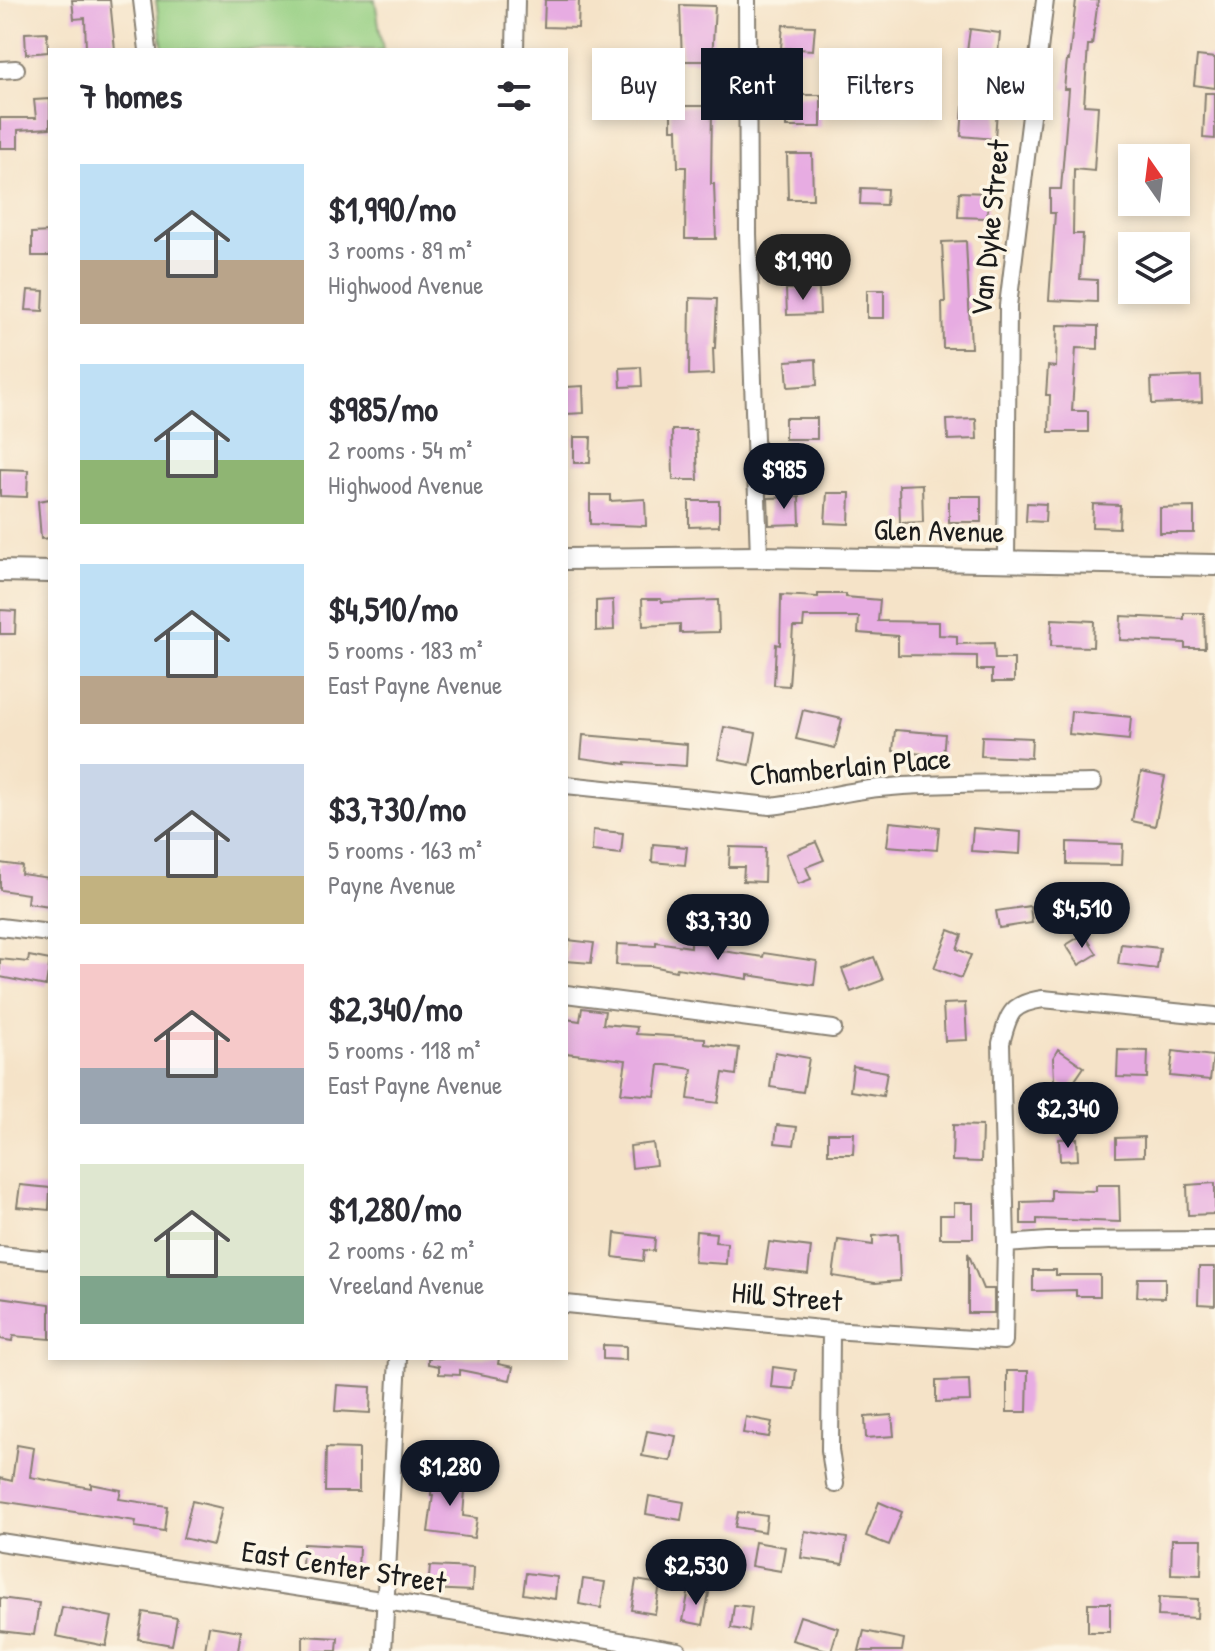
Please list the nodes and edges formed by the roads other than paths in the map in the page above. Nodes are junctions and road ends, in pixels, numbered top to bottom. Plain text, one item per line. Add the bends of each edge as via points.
1 (142, 0) edge
2 (516, 0) edge
3 (747, 0) edge
4 (1045, 0) edge
5 (148, 48) edge
6 (515, 48) edge
7 (759, 557) junction
8 (568, 559) edge
9 (1006, 562) junction
10 (1215, 565) edge
11 (0, 571) edge
12 (48, 572) edge
13 (1093, 783) dead end
14 (568, 785) edge
15 (0, 927) edge
16 (48, 933) edge
17 (568, 994) edge
18 (1215, 1016) edge
19 (833, 1029) dead end
20 (1215, 1240) edge
21 (1006, 1244) junction
22 (0, 1255) edge
23 (48, 1260) edge
24 (568, 1304) edge
25 (831, 1330) junction
26 (398, 1360) edge
27 (835, 1484) dead end
28 (0, 1542) edge
29 (387, 1601) junction
30 (383, 1651) edge
31 (678, 1651) edge

1 - 5 street
2 - 6 street
3 - 7 street via 748,234
4 - 9 street, Van Dyke Street via 1008,306
7 - 8 street, Glen Avenue
7 - 9 street, Glen Avenue
9 - 10 street, Glen Avenue
11 - 12 street
13 - 14 street, Chamberlain Place via 891,787 770,806
15 - 16 street
17 - 19 street
18 - 21 street via 1043,999 1023,1002 1008,1017 1001,1043
20 - 21 street
21 - 25 street, Hill Street via 1004,1341
22 - 23 street
24 - 25 street, Hill Street
25 - 27 street via 830,1450
26 - 29 street
28 - 29 street, East Center Street
29 - 30 street
29 - 31 street, East Center Street

